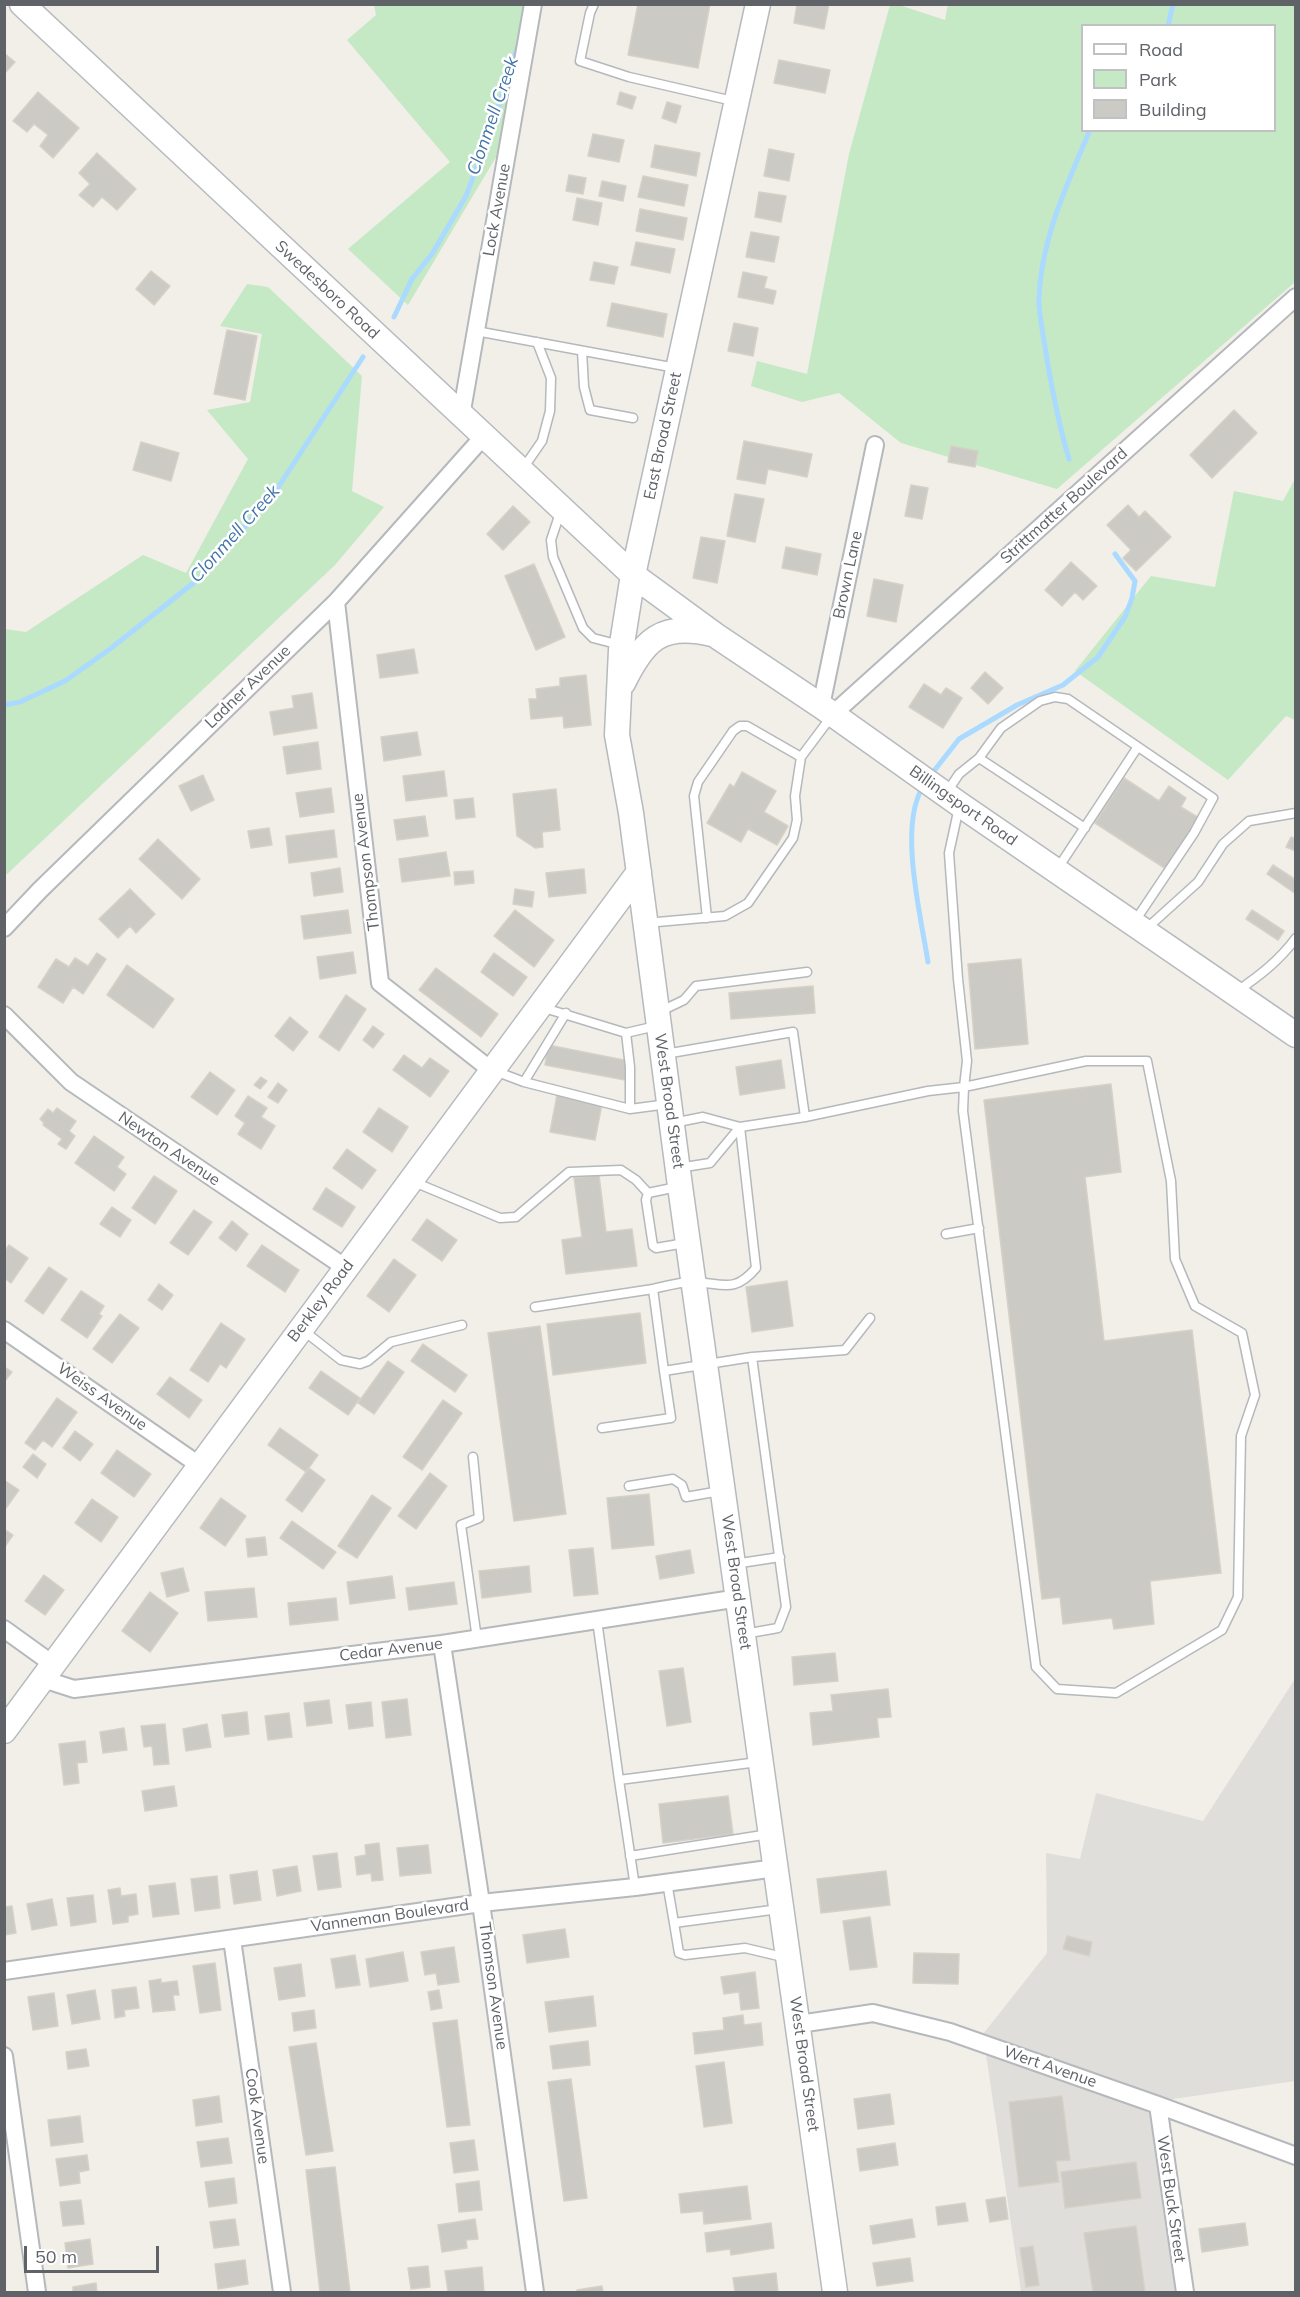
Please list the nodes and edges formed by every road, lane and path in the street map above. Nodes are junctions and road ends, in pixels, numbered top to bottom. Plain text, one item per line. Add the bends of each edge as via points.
1 (22, 4) edge
2 (533, 4) edge
3 (594, 4) edge
4 (758, 4) edge
5 (737, 102) junction
6 (1296, 297) edge
7 (476, 331) junction
8 (537, 342) junction
9 (582, 351) junction
10 (678, 368) junction
11 (460, 416) junction
12 (633, 418) dead end
13 (483, 437) junction
14 (875, 445) dead end
15 (520, 472) junction
16 (561, 509) junction
17 (633, 575) junction
18 (336, 602) junction
19 (715, 635) junction
20 (622, 645) junction
21 (618, 693) junction
22 (827, 710) junction
23 (1137, 748) junction
24 (801, 757) junction
25 (979, 758) junction
26 (947, 795) junction
27 (1296, 813) edge
28 (1085, 828) junction
29 (1056, 871) junction
30 (639, 872) junction
31 (707, 918) junction
32 (646, 923) junction
33 (4, 928) edge
34 (1138, 928) junction
35 (1296, 938) edge
36 (807, 972) dead end
37 (1233, 993) junction
38 (541, 1006) junction
39 (566, 1013) junction
40 (4, 1015) edge
41 (658, 1019) junction
42 (626, 1033) junction
43 (1296, 1035) edge
44 (663, 1054) junction
45 (491, 1070) junction
46 (524, 1082) junction
47 (964, 1087) junction
48 (630, 1109) junction
49 (672, 1113) junction
50 (805, 1117) junction
51 (740, 1127) junction
52 (679, 1177) junction
53 (411, 1180) junction
54 (648, 1193) junction
55 (979, 1228) junction
56 (946, 1234) dead end
57 (688, 1243) junction
58 (346, 1268) junction
59 (694, 1282) junction
60 (653, 1289) junction
61 (535, 1307) dead end
62 (870, 1318) dead end
63 (462, 1325) dead end
64 (301, 1329) junction
65 (4, 1330) edge
66 (753, 1357) junction
67 (706, 1365) junction
68 (664, 1371) junction
69 (602, 1428) dead end
70 (473, 1457) dead end
71 (199, 1465) junction
72 (629, 1486) dead end
73 (724, 1491) junction
74 (780, 1557) junction
75 (734, 1564) junction
76 (739, 1598) junction
77 (597, 1620) junction
78 (4, 1629) edge
79 (744, 1635) junction
80 (477, 1639) junction
81 (442, 1644) junction
82 (48, 1672) junction
83 (4, 1731) edge
84 (762, 1761) junction
85 (620, 1780) junction
86 (772, 1834) junction
87 (630, 1856) junction
88 (776, 1868) junction
89 (667, 1882) junction
90 (635, 1887) junction
91 (481, 1903) junction
92 (782, 1909) junction
93 (674, 1923) junction
94 (232, 1938) junction
95 (789, 1959) junction
96 (4, 1971) edge
97 (799, 2024) junction
98 (4, 2055) edge
99 (1158, 2104) junction
100 (1296, 2156) edge
101 (37, 2292) edge
102 (282, 2292) edge
103 (535, 2292) edge
104 (835, 2292) edge
105 (1185, 2292) edge

1 - 11 main road, Swedesboro Road
2 - 7 street, Lock Avenue
3 - 5 lane via 580,62
4 - 5 main road, East Broad Street
5 - 10 main road, East Broad Street
6 - 22 street, Strittmatter Boulevard
7 - 8 lane
7 - 11 street, Lock Avenue
8 - 9 lane
8 - 15 lane via 551,378 550,411 542,441
9 - 10 lane
9 - 12 lane via 590,410
10 - 17 main road, East Broad Street
11 - 13 main road, Swedesboro Road
13 - 15 main road, Swedesboro Road
13 - 18 street, Ladner Avenue
14 - 22 street, Brown Lane
15 - 16 main road, Swedesboro Road
16 - 17 main road, Swedesboro Road
16 - 20 lane via 551,540 553,557 583,628 593,638
17 - 19 main road, Billingsport Road
17 - 20 main road, East Broad Street
18 - 33 street, Ladner Avenue
18 - 45 street, Thompson Avenue via 380,983
19 - 21 main road via 679,630 659,635 638,654
19 - 22 main road, Billingsport Road
20 - 21 main road, East Broad Street
21 - 30 main road, East Broad Street via 617,735
22 - 24 lane
22 - 26 main road, Billingsport Road
23 - 25 lane via 1068,699 1055,697 1040,701 1000,728
23 - 28 lane
23 - 34 lane via 1213,798
24 - 31 lane via 793,838 748,903 726,916
24 - 31 lane via 755,730 740,726 698,782 694,808
25 - 26 lane via 959,774
25 - 28 lane
26 - 29 main road, Billingsport Road
26 - 47 lane via 967,1061
27 - 34 lane via 1250,821 1223,844 1198,882
28 - 29 lane
29 - 34 main road, Billingsport Road
30 - 32 main road, West Broad Street
30 - 38 main road, Berkley Road
31 - 32 lane
32 - 41 main road, West Broad Street
34 - 37 main road, Billingsport Road
35 - 37 lane via 1284,954
36 - 41 lane via 696,986
37 - 43 main road, Billingsport Road
38 - 39 lane
38 - 45 main road, Berkley Road
39 - 42 lane
39 - 46 lane
40 - 58 street, Newton Avenue via 71,1083
41 - 42 lane
41 - 44 main road, West Broad Street
42 - 48 lane
44 - 49 main road, West Broad Street
44 - 50 lane via 793,1032
45 - 46 lane
45 - 53 main road, Berkley Road
46 - 48 lane
47 - 50 lane
47 - 55 lane via 963,1111
47 - 55 lane via 1086,1061 1147,1061 1171,1182 1175,1259 1195,1306 1242,1333 1255,1395 1241,1436 1238,1597 1222,1630 1116,1693 1057,1689 1036,1668
48 - 49 lane
49 - 51 lane
49 - 52 main road, West Broad Street
50 - 51 lane
51 - 52 lane via 710,1163
51 - 59 lane via 756,1268 746,1280 727,1287
52 - 54 lane
52 - 57 main road, West Broad Street
53 - 54 lane via 500,1218 516,1217 569,1172 621,1170
53 - 58 main road, Berkley Road
54 - 57 lane via 653,1246
55 - 56 lane
57 - 59 main road, West Broad Street
58 - 64 main road, Berkley Road
59 - 60 lane
59 - 67 main road, West Broad Street
60 - 61 lane
60 - 68 lane
62 - 66 lane via 844,1350
63 - 64 lane via 391,1342 360,1364 341,1360
64 - 71 main road, Berkley Road
65 - 71 street, Weiss Avenue
66 - 67 lane
66 - 74 lane
67 - 68 lane
67 - 73 main road, West Broad Street
68 - 69 lane via 671,1418
70 - 80 lane via 479,1518 461,1525
71 - 82 main road, Berkley Road
72 - 73 lane via 673,1479 682,1485 686,1497
73 - 75 main road, West Broad Street
74 - 75 lane
74 - 79 lane via 786,1607 778,1628
75 - 76 main road, West Broad Street
76 - 77 street, Cedar Avenue
76 - 79 main road, West Broad Street
77 - 80 street, Cedar Avenue
77 - 85 lane
78 - 82 street, Cedar Avenue
79 - 84 main road, West Broad Street
80 - 81 street, Cedar Avenue
81 - 82 street, Cedar Avenue via 74,1689
81 - 91 street, Thomson Avenue
82 - 83 main road, Berkley Road
84 - 85 lane
84 - 86 main road, West Broad Street
85 - 87 lane
86 - 87 lane
86 - 88 main road, West Broad Street
87 - 90 lane
88 - 89 street, Vanneman Boulevard
88 - 92 main road, West Broad Street
89 - 90 street, Vanneman Boulevard
89 - 93 lane
90 - 91 street, Vanneman Boulevard
91 - 94 street, Vanneman Boulevard
91 - 103 street, Thomson Avenue
92 - 93 lane
92 - 95 main road, West Broad Street
93 - 95 lane via 679,1953 685,1955 745,1948
94 - 96 street, Vanneman Boulevard
94 - 102 street, Cook Avenue
95 - 97 main road, West Broad Street
97 - 99 street, Wert Avenue via 873,2013 950,2032
97 - 104 main road, West Broad Street
98 - 101 street
99 - 100 street, Wert Avenue
99 - 105 street, West Buck Street

